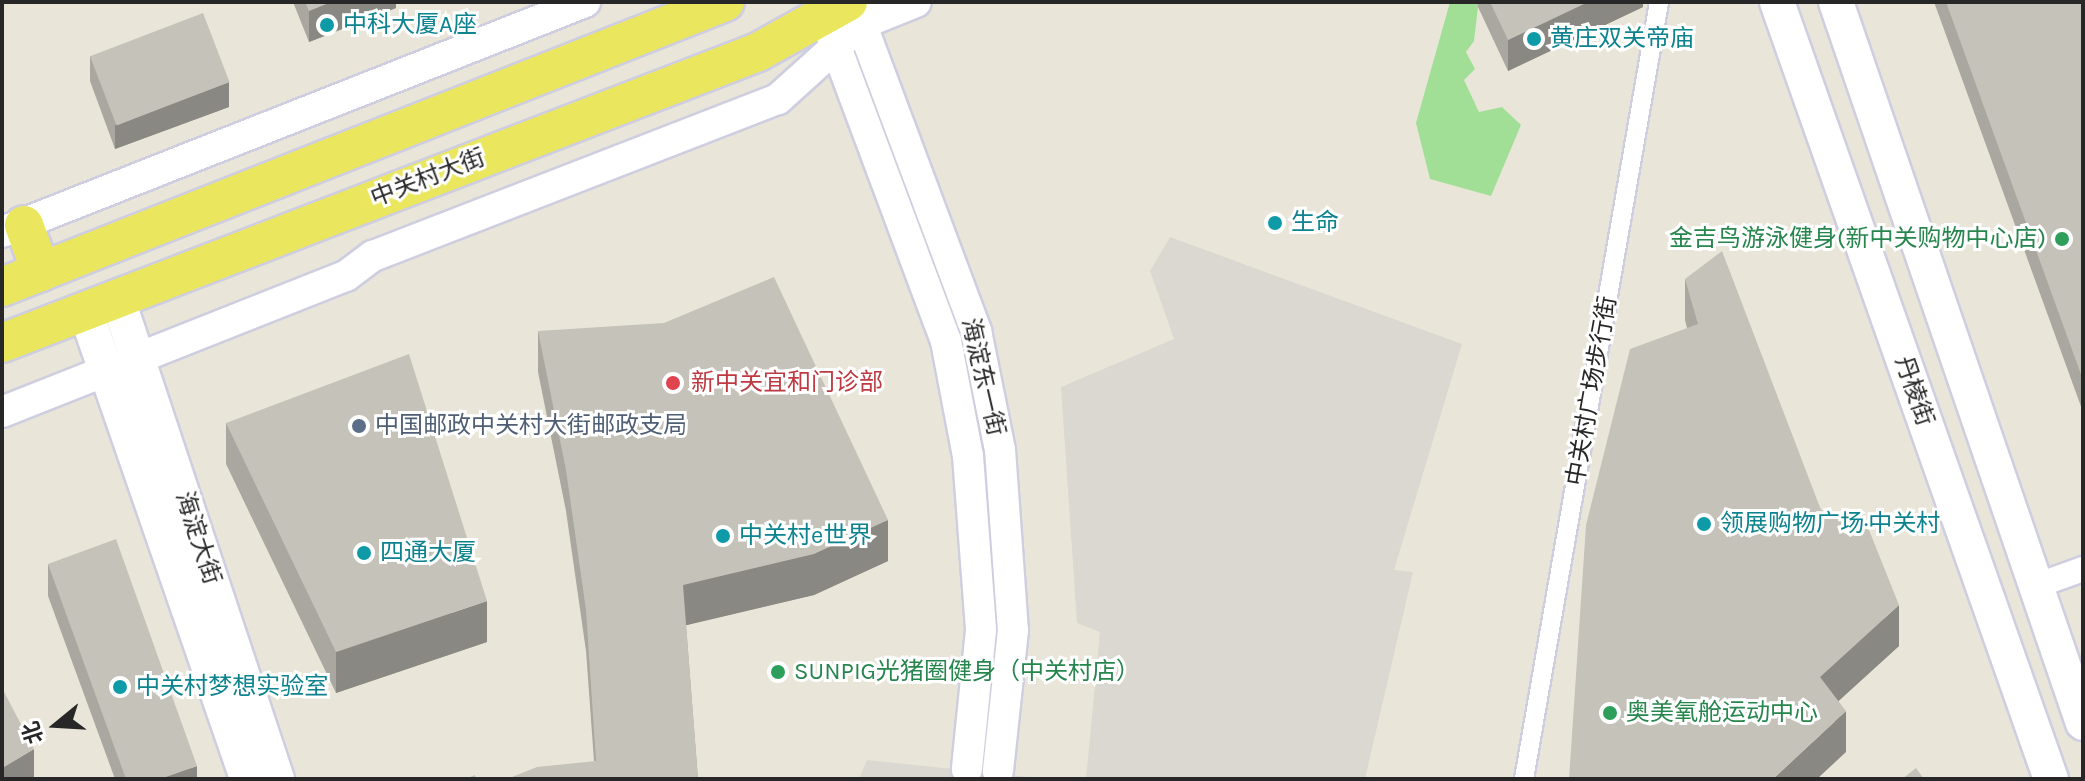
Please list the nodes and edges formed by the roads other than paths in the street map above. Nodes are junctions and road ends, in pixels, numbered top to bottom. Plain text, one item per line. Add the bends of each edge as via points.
1 (585, 2) edge
2 (725, 2) edge
3 (916, 2) edge
4 (1659, 2) edge
5 (1777, 2) edge
6 (1836, 2) edge
7 (841, 8) edge
8 (836, 47) junction
9 (13, 228) edge
10 (41, 272) junction
11 (2, 287) edge
12 (101, 304) junction
13 (2, 343) edge
14 (138, 358) junction
15 (106, 371) junction
16 (2, 412) edge
17 (2083, 569) edge
18 (2036, 586) junction
19 (2083, 723) edge
20 (967, 769) dead end
21 (998, 771) dead end
22 (247, 779) edge
23 (277, 779) edge
24 (1524, 779) edge
25 (2051, 779) edge

1 - 9 street
2 - 10 main road
3 - 7 street, 中关村大街
4 - 24 street, 中关村广场步行街
5 - 25 main road, 丹棱街
6 - 18 main road
7 - 8 street, 海淀东一街
7 - 12 main road, 中关村大街 via 758,52
7 - 21 street, 海淀东一街 via 976,331 1000,450 1013,630
8 - 14 street via 778,99 373,256 346,276
8 - 20 street, 海淀东一街 via 946,341 968,456 981,630
9 - 10 main road
10 - 11 main road
12 - 13 main road, 中关村大街
12 - 14 main road, 海淀大街
12 - 15 main road, 海淀大街
14 - 15 street
14 - 23 main road, 海淀大街
15 - 16 street
15 - 22 main road, 海淀大街
17 - 18 street
18 - 19 main road

